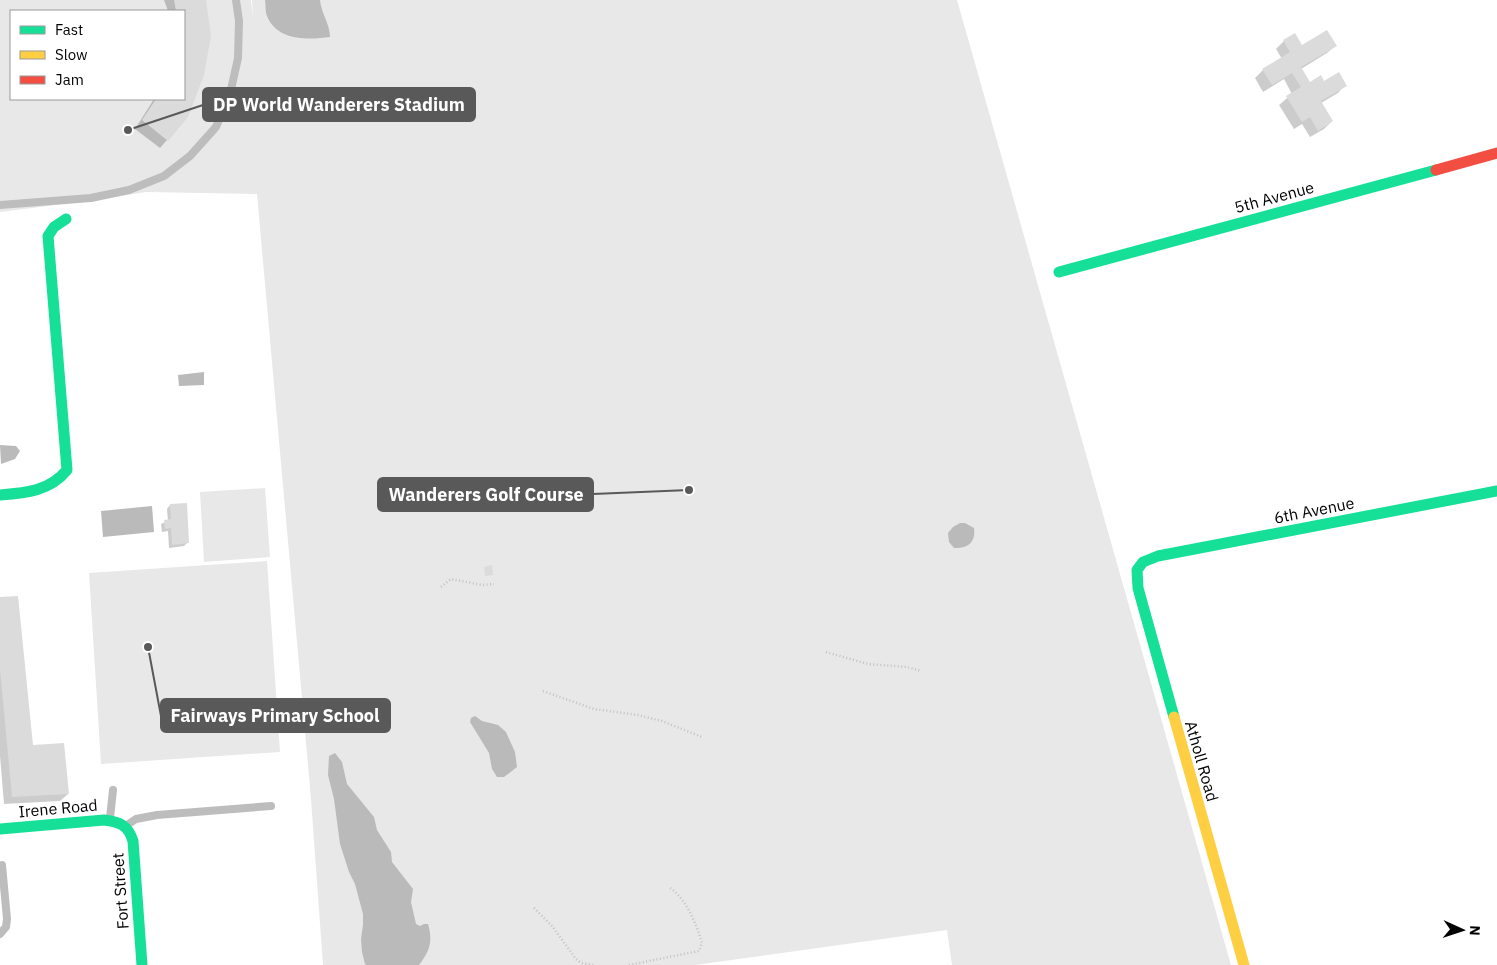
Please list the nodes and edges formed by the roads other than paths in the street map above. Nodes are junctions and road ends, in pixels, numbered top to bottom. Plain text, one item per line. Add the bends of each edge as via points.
1 (236, 0) edge
2 (1497, 153) edge
3 (0, 205) edge
4 (66, 219) dead end
5 (1059, 272) dead end
6 (1497, 491) edge
7 (0, 495) edge
8 (1139, 565) joint
9 (113, 790) dead end
10 (271, 806) dead end
11 (118, 823) junction
12 (0, 829) edge
13 (2, 865) dead end
14 (0, 934) edge
15 (142, 965) edge
16 (1244, 965) edge

1 - 3 lane via 238,58 230,94 216,127 190,156 164,176 129,190 91,198
2 - 5 street, 5th Avenue
4 - 7 street via 48,236 67,470 42,490
6 - 8 street, 6th Avenue via 1158,556
8 - 16 street, Atholl Road via 1136,571 1138,590
9 - 11 lane
10 - 11 lane via 144,817
11 - 12 street, Irene Road
11 - 15 street, Fort Street via 130,831 133,841
13 - 14 lane via 7,919

